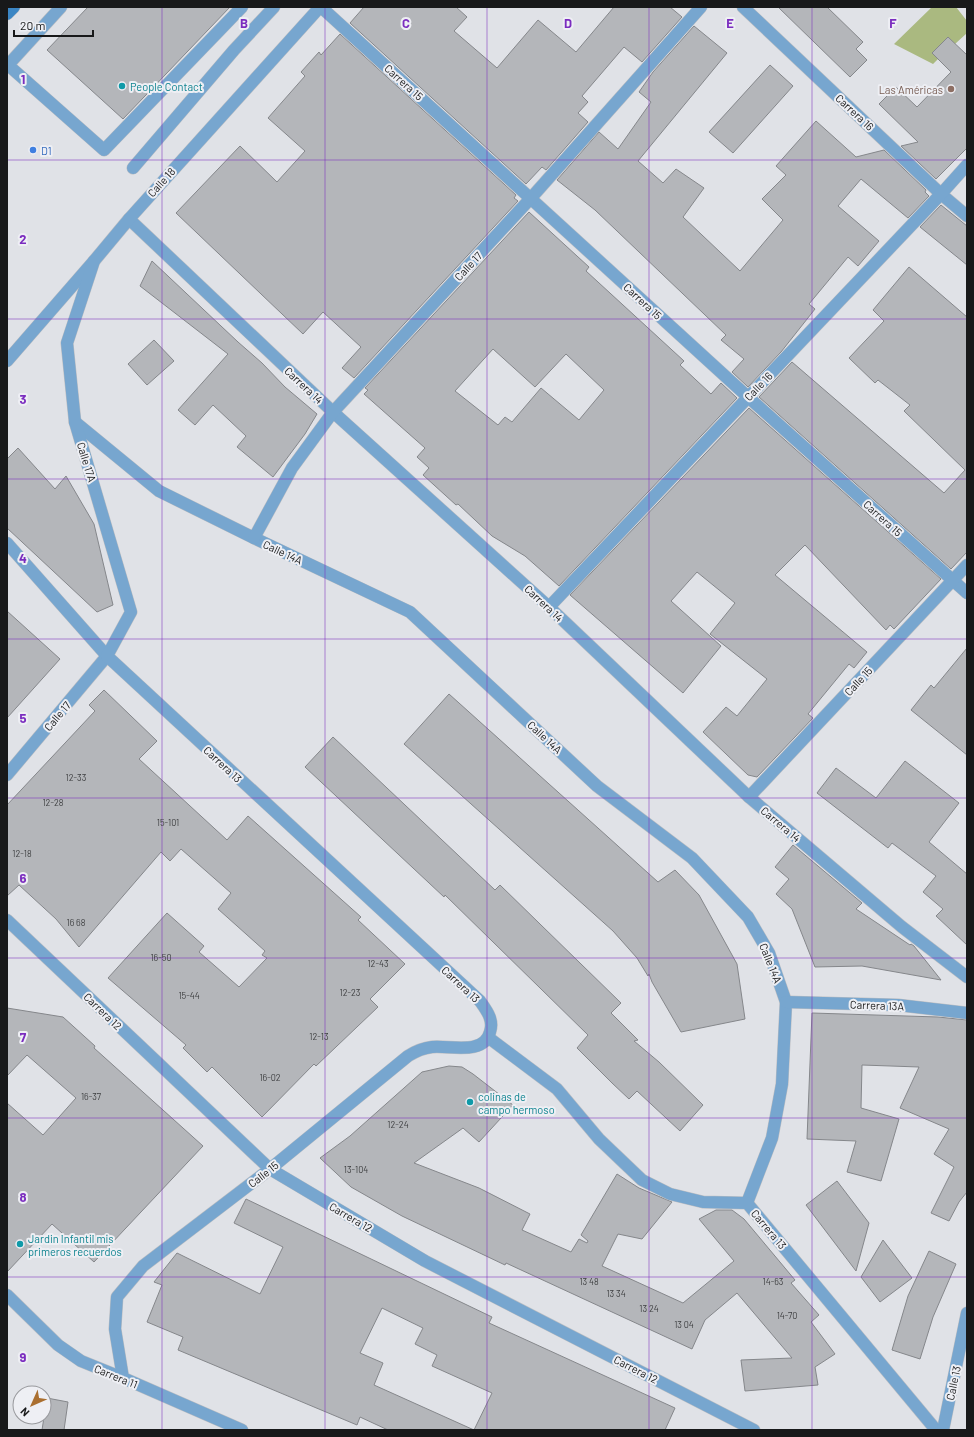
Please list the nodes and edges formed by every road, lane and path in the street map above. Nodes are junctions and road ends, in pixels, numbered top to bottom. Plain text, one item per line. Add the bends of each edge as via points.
1 (14, 7) edge
2 (62, 7) edge
3 (242, 7) edge
4 (274, 7) edge
5 (320, 7) edge
6 (701, 7) edge
7 (743, 7) edge
8 (7, 14) edge
9 (967, 165) edge
10 (133, 168) dead end
11 (941, 194) junction
12 (531, 198) junction
13 (967, 216) edge
14 (129, 219) junction
15 (94, 261) junction
16 (7, 361) edge
17 (748, 397) junction
18 (333, 412) junction
19 (74, 422) junction
20 (254, 538) junction
21 (7, 543) edge
22 (967, 565) edge
23 (952, 579) junction
24 (967, 593) edge
25 (549, 607) junction
26 (107, 656) junction
27 (7, 776) edge
28 (749, 797) junction
29 (7, 920) edge
30 (967, 977) edge
31 (786, 1002) junction
32 (967, 1013) edge
33 (489, 1038) junction
34 (270, 1169) junction
35 (747, 1203) junction
36 (7, 1295) edge
37 (967, 1313) edge
38 (123, 1378) junction
39 (242, 1430) edge
40 (754, 1430) edge
41 (936, 1430) edge
42 (943, 1430) edge

1 - 8 main road
2 - 3 street via 8,65 104,150
4 - 10 street
5 - 12 street, Carrera 15
5 - 14 street, Calle 18
6 - 12 street, Calle 17
7 - 11 street, Carrera 16
9 - 11 street, Calle 16
11 - 13 street, Carrera 16
11 - 17 street, Calle 16
12 - 17 street, Carrera 15
12 - 18 street, Calle 17
14 - 15 street, Calle 18
14 - 18 street, Carrera 14
15 - 16 street, Calle 18
15 - 19 street, Calle 17A via 67,342
17 - 23 street, Carrera 15
17 - 25 street, Calle 16
18 - 20 street, Calle 17 via 292,468
18 - 25 street, Carrera 14
19 - 20 street, Calle 14A via 159,491
19 - 26 street, Calle 17A via 131,612
20 - 31 street, Calle 14A via 410,612 597,786 692,858 748,917 769,953
21 - 26 street, Carrera 13
22 - 23 street, Calle 15
23 - 24 street, Carrera 15
23 - 28 street, Calle 15
25 - 28 street, Carrera 14
26 - 27 street, Calle 17
26 - 33 street, Carrera 13 via 480,1001 492,1024
28 - 30 street, Carrera 14 via 902,927
29 - 34 street, Carrera 12
31 - 32 street, Carrera 13A via 898,1005
31 - 35 street, Calle 14A via 782,1084 772,1138
33 - 34 street, Calle 15 via 476,1046 423,1048 408,1056
33 - 35 street, Carrera 13 via 557,1088 599,1140 642,1180 670,1194 703,1202
34 - 38 street, Calle 15 via 143,1266 117,1297 115,1329
34 - 40 street, Carrera 12 via 426,1261
35 - 41 street, Carrera 13
36 - 38 street, Carrera 11 via 58,1345 81,1362
37 - 42 street, Calle 13
38 - 39 street, Carrera 11

